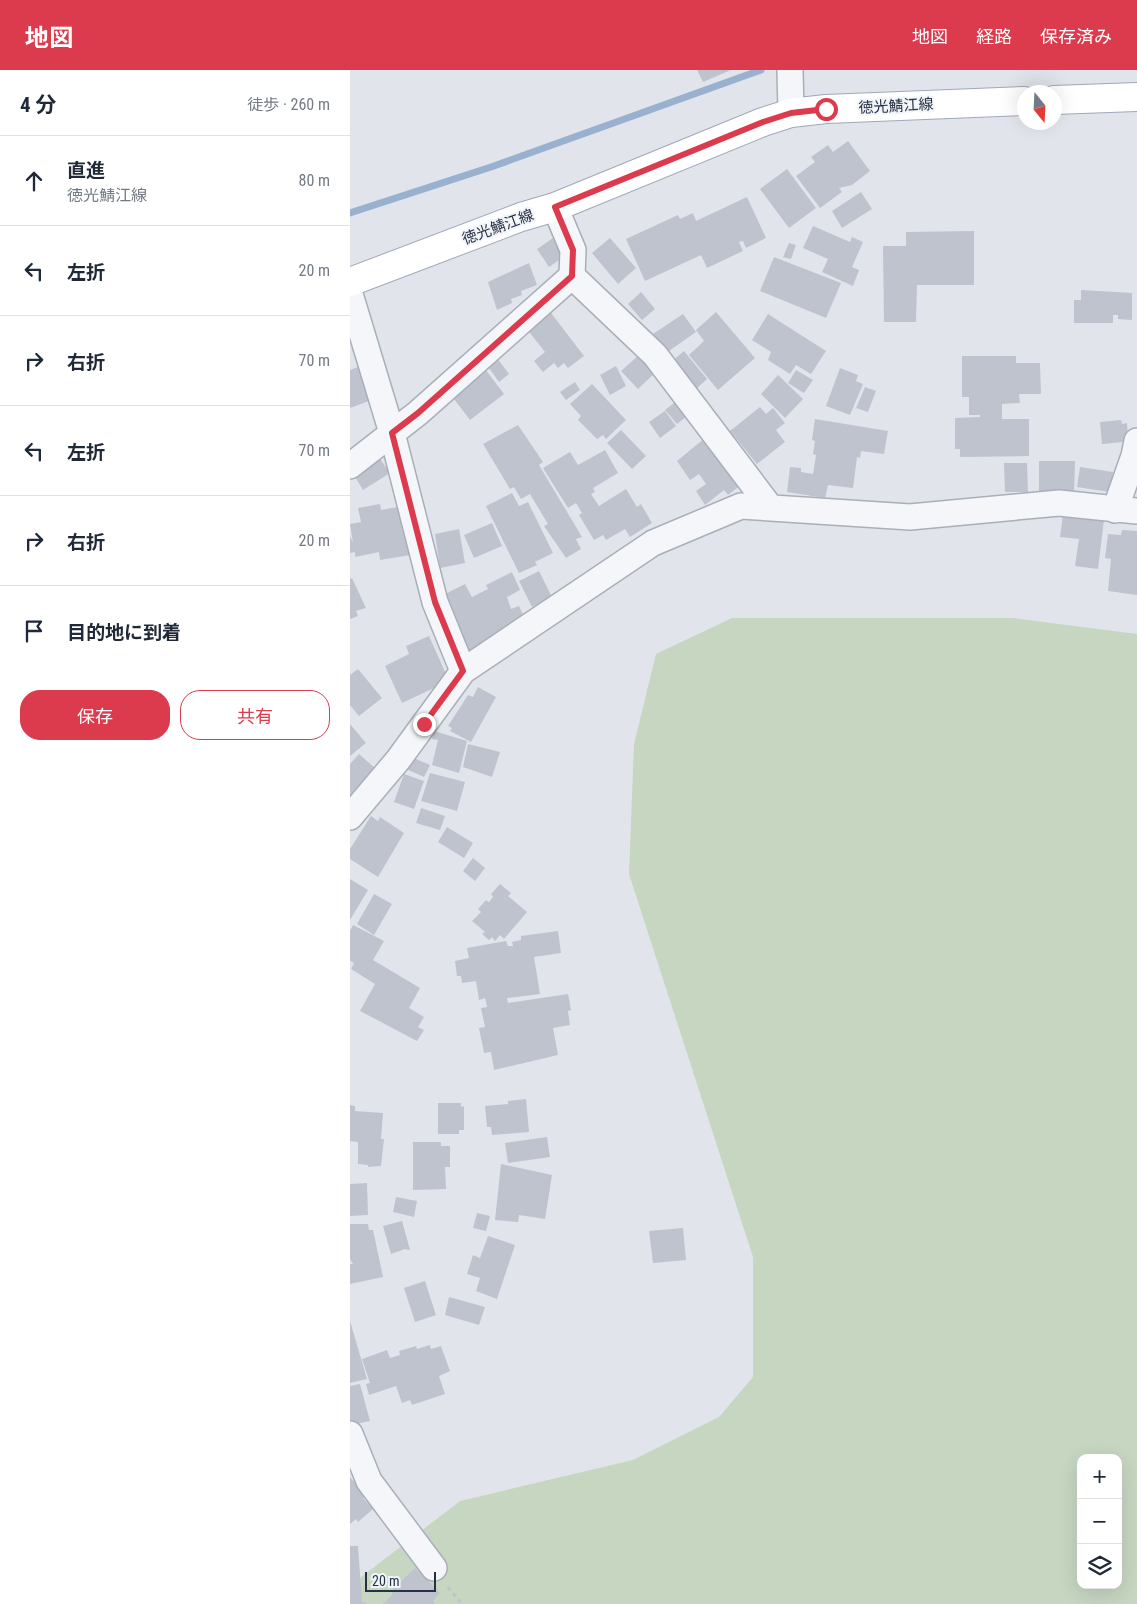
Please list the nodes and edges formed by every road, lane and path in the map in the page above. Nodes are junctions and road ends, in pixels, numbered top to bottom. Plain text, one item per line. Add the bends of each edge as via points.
1 (790, 70) edge
2 (1137, 97) edge
3 (1062, 100) edge
4 (1017, 101) edge
5 (791, 113) junction
6 (555, 207) junction
7 (572, 276) junction
8 (350, 282) edge
9 (350, 294) edge
10 (392, 433) junction
11 (1137, 441) edge
12 (350, 466) edge
13 (770, 507) junction
14 (1126, 510) edge
15 (463, 671) junction
16 (350, 817) edge
17 (350, 1434) edge
18 (434, 1568) dead end

1 - 5 street
2 - 3 main road
4 - 5 main road, 徳光鯖江線
5 - 6 main road, 徳光鯖江線
6 - 7 street via 573,250
6 - 8 main road, 徳光鯖江線
7 - 10 street
7 - 13 street via 655,354
9 - 10 street
10 - 12 street
10 - 15 street via 435,602
11 - 14 street
13 - 14 street via 910,516 1059,503
13 - 15 street via 741,506 653,543
15 - 16 street via 398,760
17 - 18 street via 369,1481

